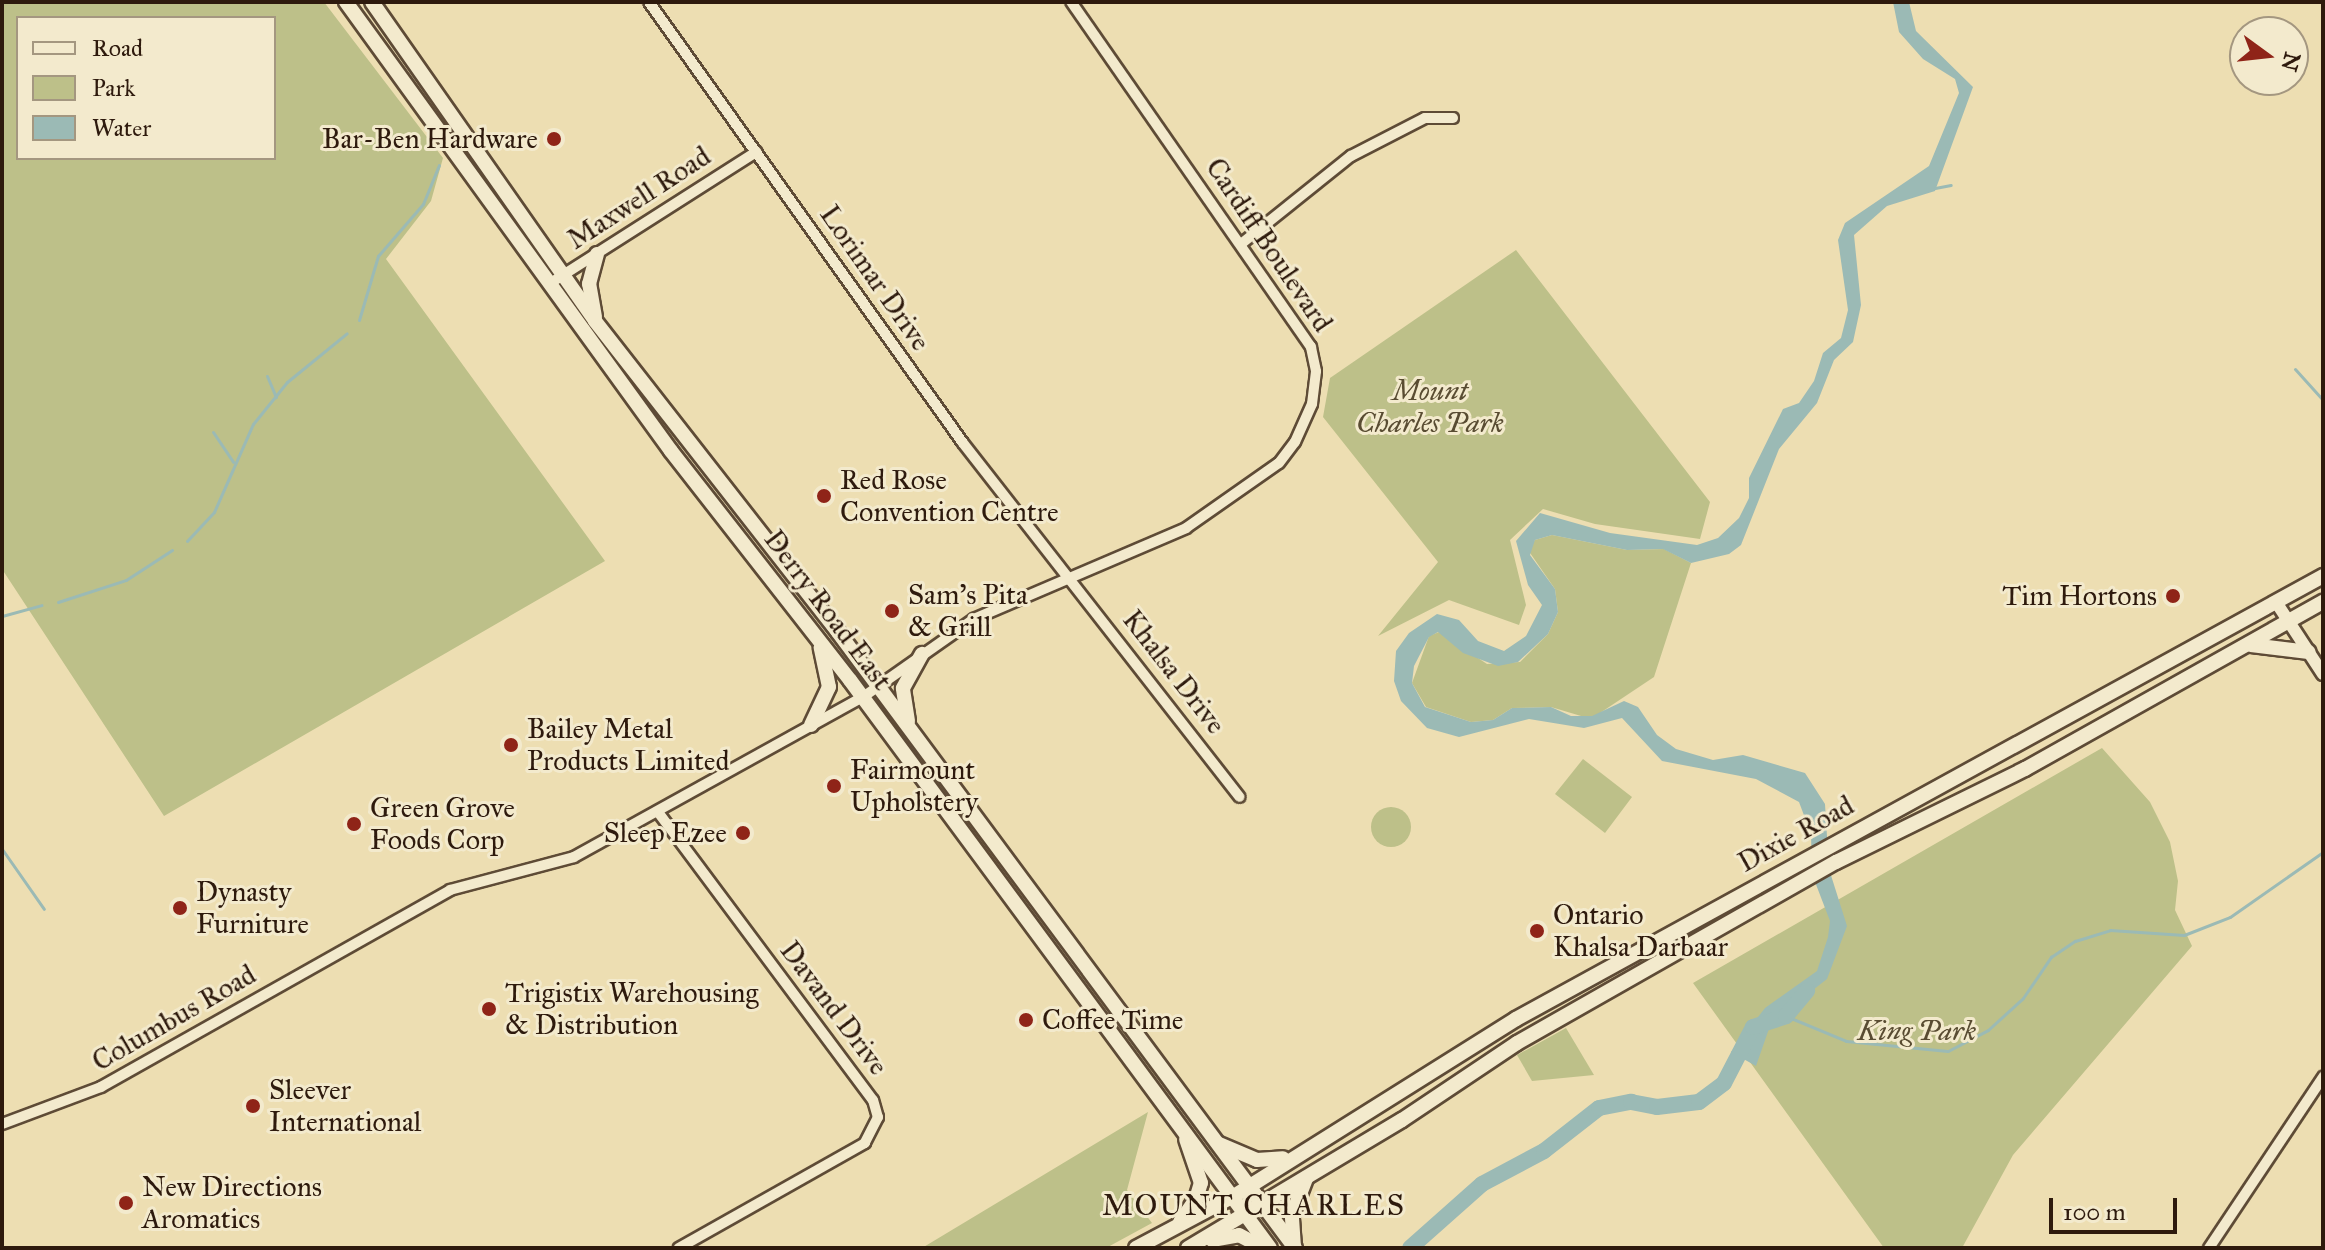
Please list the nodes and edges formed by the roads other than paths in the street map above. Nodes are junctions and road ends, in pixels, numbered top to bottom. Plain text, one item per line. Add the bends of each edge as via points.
1 (346, 2) edge
2 (372, 2) edge
3 (649, 2) edge
4 (1071, 2) edge
5 (1453, 118) dead end
6 (756, 152) junction
7 (1241, 244) junction
8 (597, 254) junction
9 (564, 275) junction
10 (549, 284) junction
11 (595, 321) junction
12 (2323, 576) edge
13 (1069, 577) junction
14 (2276, 602) junction
15 (2323, 602) edge
16 (2287, 622) junction
17 (820, 640) junction
18 (2247, 645) junction
19 (2309, 652) junction
20 (922, 654) junction
21 (2323, 674) edge
22 (878, 688) junction
23 (863, 697) junction
24 (811, 725) junction
25 (912, 733) junction
26 (1240, 797) dead end
27 (658, 812) junction
28 (2323, 1077) edge
29 (2, 1124) edge
30 (1184, 1131) junction
31 (1219, 1144) junction
32 (1291, 1156) junction
33 (1306, 1178) junction
34 (1248, 1185) junction
35 (1234, 1196) junction
36 (1263, 1205) junction
37 (1246, 1215) junction
38 (1176, 1226) junction
39 (1203, 1239) junction
40 (1294, 1247) edge
41 (679, 1248) edge
42 (1136, 1248) edge
43 (1188, 1248) edge
44 (1263, 1248) edge
45 (1270, 1248) edge
46 (2209, 1248) edge

1 - 10 main road, Derry Road East
2 - 9 main road, Derry Road East
3 - 6 street, Lorimar Drive
4 - 7 street, Cardiff Boulevard
5 - 7 street via 1425,118 1351,156
6 - 8 street, Maxwell Road
6 - 13 street, Lorimar Drive via 963,443
7 - 13 street, Cardiff Boulevard via 1311,347 1316,383 1302,432 1272,469 1201,520
8 - 9 street, Maxwell Road
8 - 11 main road via 589,284
9 - 10 street, Maxwell Road
9 - 11 main road, Derry Road East
10 - 17 main road, Derry Road East
11 - 22 main road, Derry Road East
12 - 14 main road, Dixie Road
13 - 20 street, Cardiff Boulevard via 983,614
13 - 26 street, Khalsa Drive
14 - 16 street
14 - 32 main road, Dixie Road via 1516,1019
15 - 16 main road, Dixie Road
16 - 18 main road, Dixie Road
16 - 19 street
17 - 23 main road, Derry Road East
17 - 24 main road via 829,687
18 - 19 main road
18 - 33 main road, Dixie Road via 2025,769 1836,862 1517,1043
19 - 21 street
20 - 22 street, Cardiff Boulevard
20 - 25 main road via 903,688 903,709
22 - 23 street, Columbus Road
22 - 25 main road, Derry Road East
23 - 24 street, Columbus Road
23 - 30 main road, Derry Road East
24 - 27 street, Columbus Road
25 - 31 main road, Derry Road East
27 - 29 street, Columbus Road via 574,857 450,890 101,1087
27 - 41 street, Davand Drive via 873,1100 878,1117 865,1143
28 - 46 street
30 - 35 main road, Derry Road East
30 - 38 main road via 1201,1183
31 - 32 main road via 1257,1160
31 - 34 main road, Derry Road East
32 - 34 main road, Dixie Road
33 - 36 main road, Dixie Road
33 - 40 main road via 1292,1215
34 - 35 main road, Dixie Road
34 - 36 main road, Derry Road East
35 - 37 main road, Derry Road East
35 - 38 main road, Dixie Road
36 - 37 main road, Dixie Road
36 - 40 main road, Derry Road East
37 - 39 main road, Dixie Road
37 - 45 main road, Derry Road East
38 - 42 main road, Dixie Road
39 - 43 main road, Dixie Road
39 - 44 main road via 1239,1235

